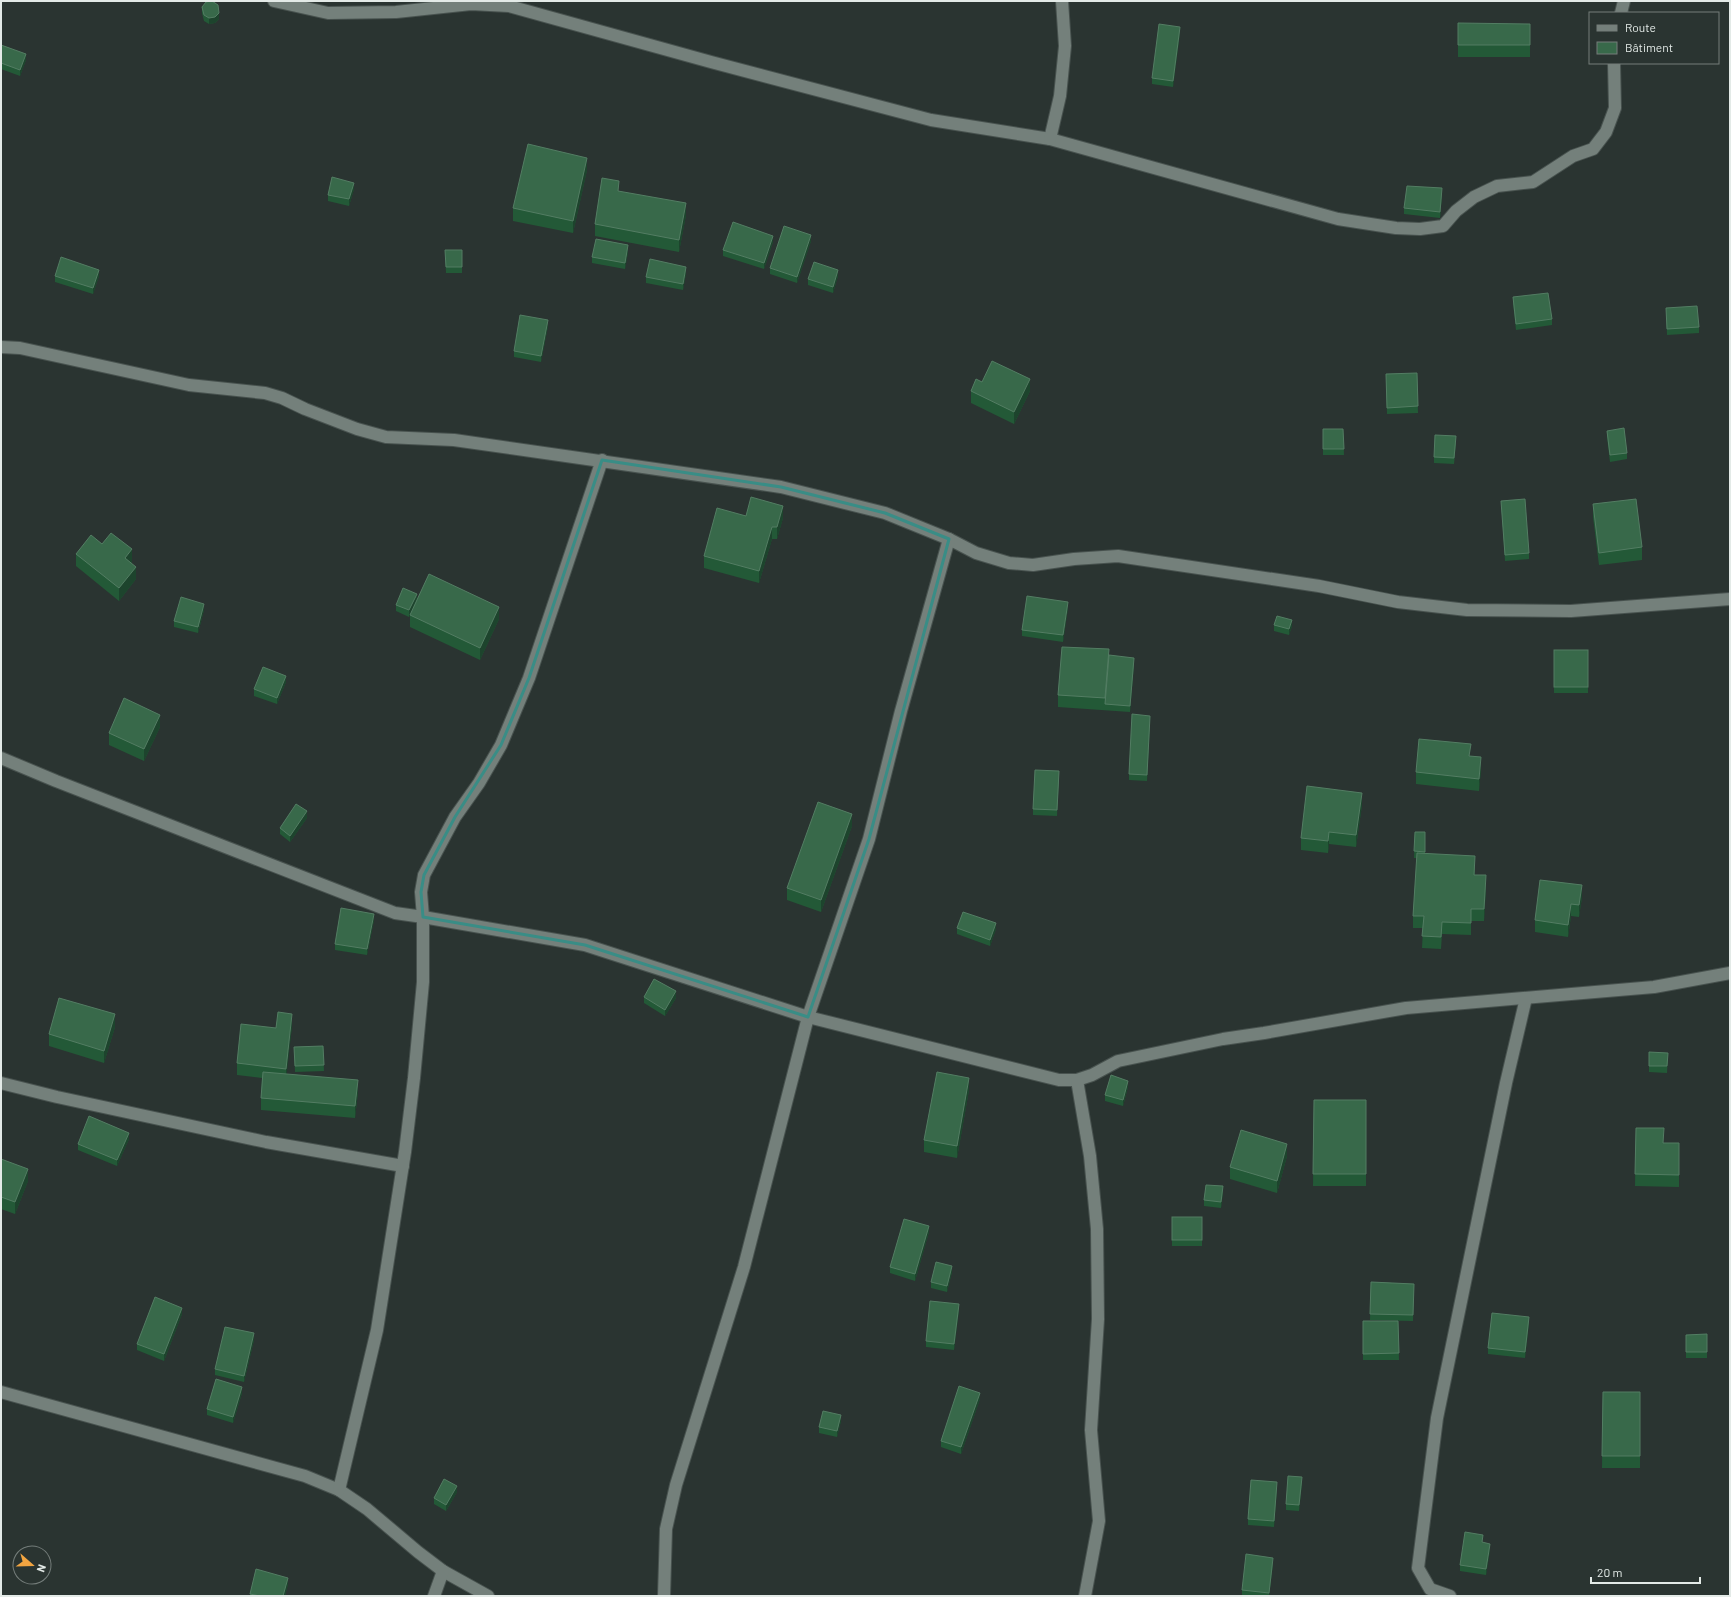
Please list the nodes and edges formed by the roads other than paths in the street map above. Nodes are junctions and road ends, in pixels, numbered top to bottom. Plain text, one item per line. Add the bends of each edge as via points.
1 (274, 1) edge
2 (1062, 1) edge
3 (1624, 1) edge
4 (1621, 12) edge
5 (1614, 64) edge
6 (1050, 139) junction
7 (1, 347) edge
8 (602, 460) junction
9 (949, 539) junction
10 (1730, 599) edge
11 (1, 758) edge
12 (423, 917) junction
13 (1730, 973) edge
14 (1526, 998) junction
15 (808, 1017) junction
16 (1077, 1080) junction
17 (1, 1084) edge
18 (403, 1166) junction
19 (1, 1392) edge
20 (339, 1490) junction
21 (443, 1571) junction
22 (434, 1596) edge
23 (488, 1596) edge
24 (664, 1596) edge
25 (1085, 1596) edge
26 (1450, 1596) edge

1 - 6 street via 328,13 396,12 471,4 509,6 931,120
2 - 6 street via 1065,46 1060,96
3 - 4 street
5 - 6 street via 1615,108 1606,132 1593,149 1573,156 1533,182 1497,186 1474,197 1456,211 1443,226 1420,229 1396,228 1338,219
7 - 8 street via 20,348 189,385 265,393 357,429 386,437 454,440
8 - 9 street via 781,487 885,512
8 - 12 street via 530,678 501,745 455,817 424,875 421,892
9 - 10 street via 976,553 1009,563 1033,565 1118,556 1319,586 1398,602 1467,610 1571,611
9 - 15 street via 901,711 870,839
11 - 12 street via 395,914
12 - 15 street via 585,945
12 - 18 street via 422,982
13 - 14 street via 1654,987
14 - 16 street via 1406,1008 1223,1039 1118,1061
14 - 26 street via 1506,1083 1438,1418 1418,1568 1430,1589
15 - 16 street via 1059,1080
15 - 24 street via 744,1267 676,1485 666,1529
16 - 25 street via 1090,1156 1097,1229 1098,1319 1091,1430 1099,1521
17 - 18 street via 266,1142
18 - 20 street via 377,1330
19 - 20 street via 305,1476
20 - 21 street via 367,1509
21 - 22 street
21 - 23 street

